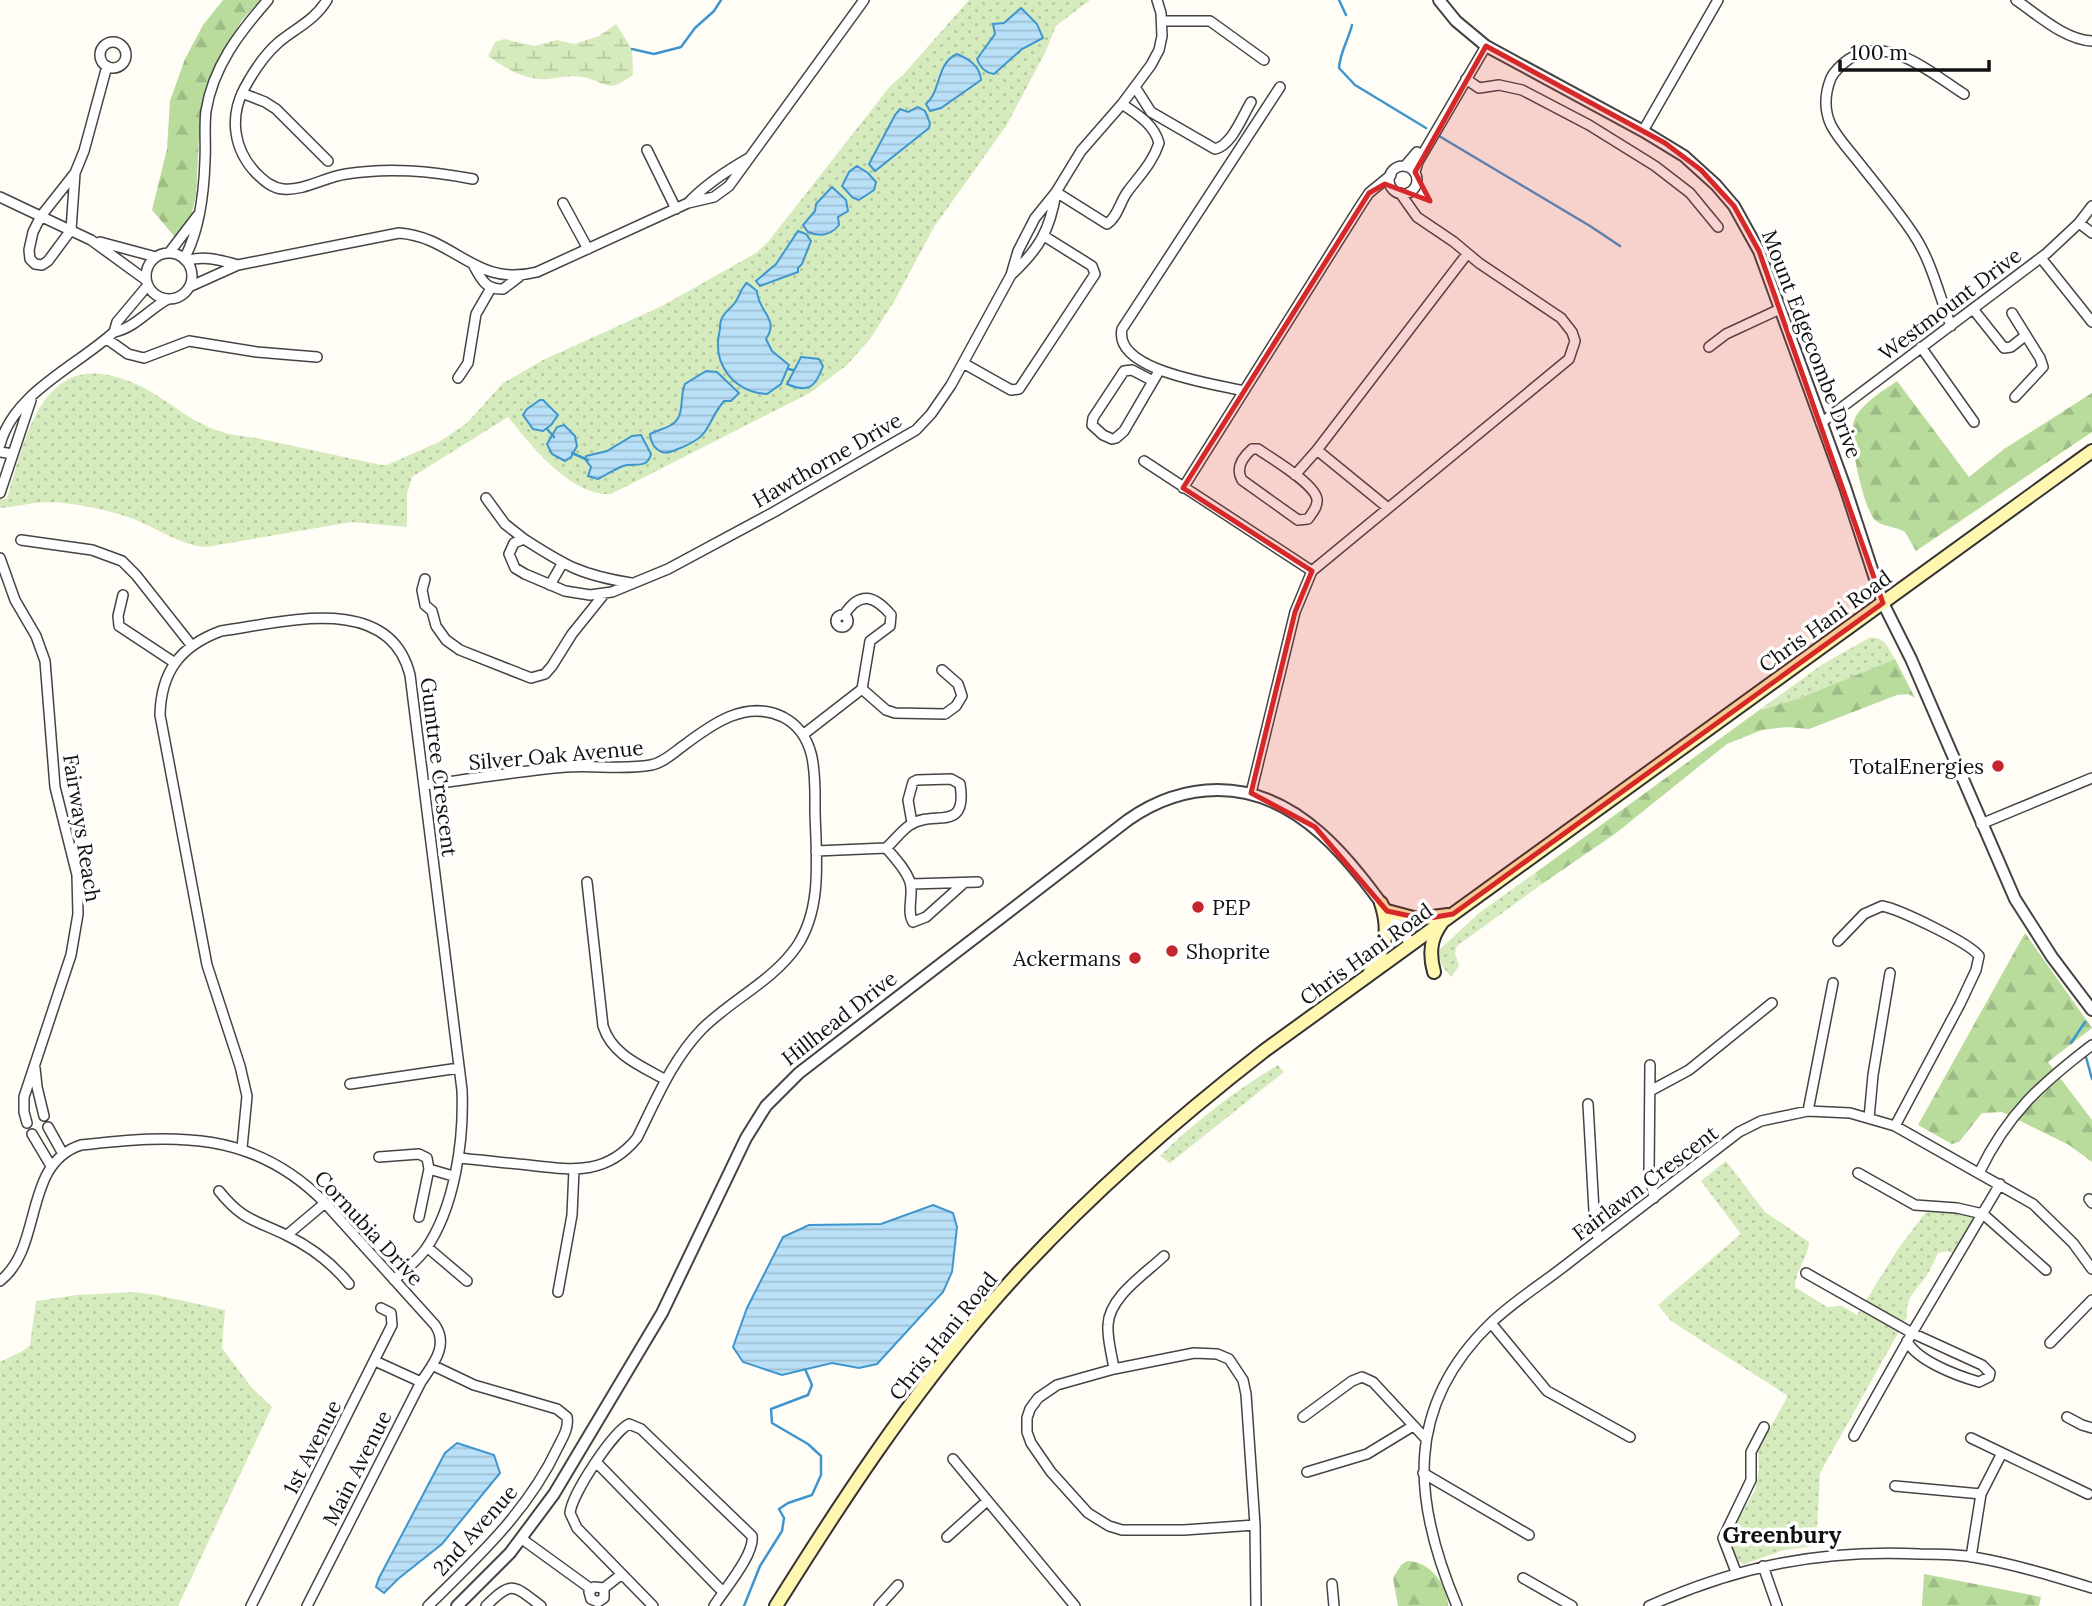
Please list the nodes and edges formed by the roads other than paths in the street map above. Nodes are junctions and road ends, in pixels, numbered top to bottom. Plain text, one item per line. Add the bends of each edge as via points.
1 (268, 0) edge
2 (327, 0) edge
3 (864, 0) edge
4 (1157, 0) edge
5 (1439, 0) edge
6 (1718, 0) edge
7 (2016, 0) edge
8 (1162, 21) junction
9 (2092, 41) edge
10 (1486, 46) junction
11 (1264, 60) dead end
12 (107, 66) dead end
13 (1466, 79) junction
14 (1135, 87) junction
15 (1280, 87) dead end
16 (1459, 90) junction
17 (242, 93) junction
18 (1964, 94) dead end
19 (1251, 102) dead end
20 (1122, 104) junction
21 (1643, 131) junction
22 (647, 150) dead end
23 (750, 158) junction
24 (328, 161) dead end
25 (1405, 166) junction
26 (726, 171) junction
27 (1415, 172) junction
28 (75, 173) junction
29 (1391, 175) junction
30 (473, 179) dead end
31 (734, 180) junction
32 (1379, 185) junction
33 (706, 186) junction
34 (1392, 186) junction
35 (1411, 191) junction
36 (1056, 192) junction
37 (1400, 193) junction
38 (0, 197) edge
39 (714, 197) junction
40 (563, 203) dead end
41 (688, 203) junction
42 (2092, 206) edge
43 (1409, 208) junction
44 (676, 209) junction
45 (198, 215) junction
46 (41, 216) junction
47 (1035, 218) junction
48 (2079, 223) junction
49 (1049, 225) junction
50 (1718, 227) dead end
51 (71, 230) junction
52 (2092, 233) edge
53 (1025, 237) junction
54 (91, 240) junction
55 (1042, 240) junction
56 (588, 249) junction
57 (169, 253) junction
58 (1468, 254) junction
59 (156, 257) junction
60 (2041, 258) junction
61 (185, 260) junction
62 (238, 265) junction
63 (474, 266) junction
64 (1011, 275) junction
65 (519, 277) junction
66 (147, 282) junction
67 (189, 287) junction
68 (491, 288) junction
69 (167, 299) junction
70 (1780, 309) junction
71 (1973, 309) junction
72 (2012, 313) dead end
73 (2092, 322) edge
74 (1951, 326) junction
75 (110, 335) junction
76 (2025, 336) junction
77 (1709, 347) dead end
78 (1921, 347) junction
79 (317, 356) dead end
80 (963, 363) junction
81 (1159, 371) junction
82 (458, 378) dead end
83 (1153, 382) junction
84 (1244, 391) junction
85 (2015, 397) dead end
86 (32, 398) junction
87 (1974, 422) dead end
88 (1821, 423) junction
89 (1, 438) edge
90 (18, 440) junction
91 (1317, 450) junction
92 (2092, 451) edge
93 (0, 452) edge
94 (13, 454) junction
95 (1144, 461) dead end
96 (1296, 475) junction
97 (1183, 488) junction
98 (0, 493) edge
99 (486, 498) dead end
100 (1388, 508) junction
101 (524, 539) junction
102 (21, 540) dead end
103 (0, 558) edge
104 (562, 564) junction
105 (1312, 571) junction
106 (425, 579) dead end
107 (631, 583) junction
108 (550, 585) junction
109 (605, 593) junction
110 (123, 595) dead end
111 (1883, 603) junction
112 (844, 615) dead end
113 (192, 646) junction
114 (175, 663) junction
115 (942, 670) dead end
116 (862, 689) junction
117 (804, 734) junction
118 (2092, 778) edge
119 (425, 785) junction
120 (1251, 793) junction
121 (912, 823) junction
122 (1982, 824) junction
123 (887, 848) junction
124 (816, 851) junction
125 (978, 882) dead end
126 (587, 883) dead end
127 (964, 883) junction
128 (911, 884) junction
129 (1384, 907) junction
130 (1448, 917) junction
131 (1838, 941) dead end
132 (1411, 944) junction
133 (1434, 972) dead end
134 (1890, 973) dead end
135 (1366, 978) junction
136 (1833, 983) dead end
137 (1772, 1003) dead end
138 (2092, 1010) edge
139 (2092, 1045) edge
140 (1650, 1065) dead end
141 (35, 1066) junction
142 (459, 1068) junction
143 (666, 1080) junction
144 (350, 1084) dead end
145 (1650, 1091) junction
146 (1588, 1104) dead end
147 (1808, 1111) junction
148 (44, 1116) dead end
149 (1869, 1118) junction
150 (27, 1123) dead end
151 (1895, 1126) junction
152 (48, 1127) dead end
153 (32, 1134) dead end
154 (242, 1148) junction
155 (63, 1154) junction
156 (379, 1157) dead end
157 (458, 1158) junction
158 (51, 1166) junction
159 (429, 1169) junction
160 (574, 1170) junction
161 (1979, 1172) junction
162 (1858, 1173) dead end
163 (453, 1176) junction
164 (2000, 1184) junction
165 (219, 1191) dead end
166 (1654, 1198) junction
167 (325, 1202) junction
168 (1983, 1214) junction
169 (419, 1217) dead end
170 (286, 1235) junction
171 (1598, 1240) junction
172 (426, 1247) junction
173 (1164, 1256) dead end
174 (2092, 1269) edge
175 (2046, 1270) dead end
176 (1806, 1273) dead end
177 (394, 1280) junction
178 (0, 1281) edge
179 (467, 1281) dead end
180 (349, 1284) dead end
181 (558, 1292) dead end
182 (2092, 1300) edge
183 (381, 1308) dead end
184 (1491, 1323) junction
185 (1909, 1337) junction
186 (2050, 1343) dead end
187 (442, 1348) joint
188 (375, 1361) junction
189 (432, 1365) junction
190 (1114, 1369) junction
191 (421, 1382) junction
192 (2067, 1417) dead end
193 (1303, 1418) dead end
194 (1413, 1426) junction
195 (1764, 1427) dead end
196 (2092, 1428) edge
197 (1854, 1436) dead end
198 (1630, 1437) dead end
199 (1971, 1438) dead end
200 (1426, 1439) junction
201 (2002, 1453) junction
202 (953, 1460) dead end
203 (597, 1463) junction
204 (1307, 1472) dead end
205 (1423, 1473) junction
206 (1895, 1486) dead end
207 (1981, 1494) junction
208 (2088, 1494) dead end
209 (986, 1501) junction
210 (1255, 1525) junction
211 (1529, 1535) dead end
212 (947, 1537) dead end
213 (522, 1539) junction
214 (1971, 1557) junction
215 (1763, 1566) junction
216 (1736, 1572) junction
217 (622, 1574) junction
218 (1523, 1578) dead end
219 (1332, 1584) dead end
220 (898, 1585) dead end
221 (604, 1588) junction
222 (2092, 1588) edge
223 (591, 1589) junction
224 (723, 1592) junction
225 (597, 1604) edge
226 (251, 1606) edge
227 (307, 1606) edge
228 (428, 1606) edge
229 (457, 1606) edge
230 (486, 1606) edge
231 (541, 1606) edge
232 (653, 1606) edge
233 (714, 1606) edge
234 (776, 1606) edge
235 (878, 1606) edge
236 (1075, 1606) edge
237 (1256, 1606) edge
238 (1334, 1606) edge
239 (1457, 1606) edge
240 (1572, 1606) edge
241 (1649, 1606) edge
242 (1777, 1606) edge

1 - 45 street via 236,38 212,90
2 - 17 street via 312,19 265,56
3 - 23 street
4 - 8 street, Hawthorne Drive
5 - 10 street, Mount Edgecombe Drive
6 - 21 street
7 - 9 street via 2065,32
8 - 11 street via 1210,21
8 - 14 street, Hawthorne Drive via 1159,50
10 - 13 street
10 - 21 street, Mount Edgecombe Drive
12 - 28 street
13 - 16 street
13 - 50 street via 1479,88 1499,85 1522,90 1589,125 1690,193
14 - 19 street via 1151,112 1214,149 1230,137
14 - 20 street, Hawthorne Drive
15 - 81 street via 1122,329 1123,343
16 - 25 street
16 - 27 street
17 - 24 street via 276,109
17 - 30 street via 235,117 239,148 249,166 271,186 293,189 343,174 403,169
18 - 74 street via 1903,57 1870,50 1855,55 1832,76 1825,107 1830,124 1914,235
20 - 36 street, Hawthorne Drive via 1081,150
20 - 36 street via 1157,133 1159,143 1112,222 1107,225
21 - 70 street, Mount Edgecombe Drive via 1701,170 1734,206 1759,251
22 - 44 street
23 - 26 street
23 - 31 street
25 - 27 street
25 - 29 street
26 - 31 street
26 - 33 street
27 - 35 street via 1417,182
28 - 46 street
28 - 51 street
29 - 32 street
29 - 34 street
31 - 39 street
32 - 34 street
32 - 84 street via 1365,199
33 - 39 street
33 - 41 street
34 - 37 street
35 - 37 street
35 - 43 street
36 - 47 street, Hawthorne Drive
36 - 49 street, Hawthorne Drive
37 - 43 street
38 - 46 street
39 - 41 street
40 - 56 street
41 - 44 street
42 - 48 street, Westmount Drive
43 - 58 street
44 - 56 street
45 - 57 street
45 - 61 street
46 - 51 street
46 - 51 street via 29,250 35,264 48,261
47 - 49 street
47 - 53 street, Hawthorne Drive
48 - 52 street
48 - 60 street, Westmount Drive
49 - 55 street, Hawthorne Drive
51 - 54 street
53 - 55 street
53 - 64 street, Hawthorne Drive
54 - 59 street
54 - 66 street
55 - 64 street, Hawthorne Drive
55 - 80 street via 1093,266 1095,274 1018,389 1011,390
56 - 65 street
57 - 59 street
57 - 61 street
58 - 91 street
58 - 100 street via 1561,318 1572,332 1573,350 1561,367
59 - 66 street via 147,268
60 - 71 street, Westmount Drive
60 - 73 street
61 - 62 street via 209,258
61 - 67 street via 192,274
62 - 63 street via 399,233 430,239
62 - 67 street
63 - 65 street
63 - 68 street
64 - 80 street, Hawthorne Drive
65 - 68 street via 503,289
66 - 69 street via 156,295
66 - 75 street
67 - 69 street via 180,296
68 - 82 street via 478,308 468,363
69 - 75 street via 126,330
70 - 77 street
70 - 88 street, Mount Edgecombe Drive
71 - 74 street, Westmount Drive
71 - 76 street via 2004,348
72 - 76 street
74 - 78 street, Westmount Drive
75 - 79 street via 128,354 144,358 189,341
75 - 86 street
76 - 85 street via 2043,367
78 - 87 street
78 - 88 street, Westmount Drive
80 - 107 street, Hawthorne Drive via 931,414 898,442 668,569
81 - 83 street
81 - 84 street
83 - 83 street via 1120,436 1112,439 1095,429 1093,418 1124,370
84 - 97 street
86 - 89 street via 12,417
86 - 90 street
88 - 111 street, Mount Edgecombe Drive
89 - 90 street
90 - 94 street
91 - 96 street
91 - 100 street
92 - 111 main road, Chris Hani Road
93 - 94 street
94 - 98 street
95 - 97 street
96 - 96 street via 1317,501 1303,521 1247,484 1238,469 1247,453 1255,449
97 - 105 street
99 - 101 street via 505,524
100 - 105 street
101 - 104 street
101 - 108 street, Hawthorne Drive via 510,548 510,561
102 - 113 street via 92,550 122,561
103 - 141 street, Fairways Reach via 44,661 55,787 77,885 76,933
104 - 107 street
104 - 108 street
105 - 120 street via 1296,612
106 - 109 street via 425,605 446,640 531,678 552,666
107 - 109 street, Hawthorne Drive
108 - 109 street, Hawthorne Drive via 565,591
110 - 114 street via 119,626
111 - 122 street, Mount Edgecombe Drive
111 - 130 main road, Chris Hani Road
112 - 116 street via 868,598 891,615 890,626 870,641
113 - 114 street, Gumtree Crescent
113 - 119 street, Gumtree Crescent via 221,631 320,618 338,617 370,626 397,647 408,666
114 - 154 street, Gumtree Crescent via 164,680 160,715 207,965 247,1096
115 - 116 street via 958,684 962,695 945,714 891,712
116 - 117 street
117 - 119 street, Silver Oak Avenue via 788,720 754,709 718,723 653,765 567,767
117 - 124 street via 814,768
118 - 122 street
119 - 142 street, Gumtree Crescent
120 - 129 street, Hillhead Drive via 1280,804 1315,827
120 - 213 street, Hillhead Drive via 1207,790 1182,794 1138,813 786,1083 746,1138 662,1312 565,1478
121 - 121 street via 908,800 913,782 951,779 960,784 961,805 954,814
121 - 123 street
122 - 138 street, Mount Edgecombe Drive via 2015,899
123 - 124 street
123 - 128 street
124 - 143 street via 813,911 796,947 770,975 702,1030
125 - 127 street
126 - 143 street via 607,1037 625,1057
127 - 128 street
127 - 128 street via 916,922 910,916
129 - 130 main road via 1417,919
129 - 132 street, Hillhead Drive
129 - 135 main road via 1386,942
130 - 132 main road, Chris Hani Road
130 - 133 main road via 1432,943
131 - 151 street via 1864,915 1882,906 1915,919 1979,956 1960,1004
132 - 135 main road, Chris Hani Road
134 - 149 street
135 - 234 main road, Chris Hani Road via 1192,1109 1048,1243 988,1307 916,1397
136 - 147 street
137 - 145 street via 1689,1070
139 - 161 street via 2028,1098 2006,1124
140 - 145 street
141 - 148 street, Fairways Reach
141 - 150 street, Fairways Reach via 24,1097
142 - 144 street
142 - 157 street, Gumtree Crescent via 463,1112
143 - 160 street via 629,1148 609,1162
145 - 166 street
146 - 171 street
147 - 149 street, Fairlawn Crescent
147 - 166 street, Fairlawn Crescent via 1761,1121 1739,1132
149 - 151 street, Fairlawn Crescent
151 - 161 street, Fairlawn Crescent
152 - 155 street
153 - 158 street
154 - 155 street, Cornubia Drive via 184,1139 80,1145
154 - 167 street, Cornubia Drive via 278,1164
155 - 158 street, Cornubia Drive
156 - 159 street via 419,1154 427,1158
157 - 160 street
157 - 163 street, Gumtree Crescent
158 - 178 street, Cornubia Drive via 20,1257
159 - 163 street
159 - 169 street
160 - 181 street via 572,1215
161 - 164 street, Fairlawn Crescent
162 - 168 street via 1915,1205
163 - 172 street, Gumtree Crescent via 442,1219
164 - 168 street
164 - 174 street, Fairlawn Crescent via 2033,1204 2073,1242
165 - 170 street via 243,1216
166 - 171 street, Fairlawn Crescent
167 - 170 street
167 - 177 street, Cornubia Drive
168 - 175 street
168 - 185 street
170 - 180 street via 328,1261
171 - 184 street, Fairlawn Crescent
172 - 177 street, Gumtree Crescent
172 - 179 street
173 - 190 street via 1110,1314
176 - 185 street
177 - 187 street, Cornubia Drive via 439,1332
182 - 186 street
183 - 188 street, 1st Avenue via 391,1313 393,1320
184 - 198 street via 1547,1391
184 - 200 street, Fairlawn Crescent via 1451,1373
185 - 185 street via 1982,1365 1989,1377 1979,1382 1920,1357 1913,1352
185 - 197 street
187 - 189 street, Main Avenue
188 - 191 street
188 - 226 street, 1st Avenue
189 - 191 street, Main Avenue
189 - 228 street, 2nd Avenue via 474,1385 557,1409 568,1424 552,1460 521,1508
190 - 210 street via 1194,1353 1229,1359 1246,1394
190 - 210 street via 1049,1389 1027,1418 1031,1443 1088,1513 1122,1530
191 - 227 street, Main Avenue
192 - 196 street
193 - 194 street via 1362,1377 1373,1382
194 - 200 street
194 - 204 street via 1367,1454
195 - 216 street via 1751,1452 1751,1480 1723,1538
199 - 201 street
200 - 205 street, Fairlawn Crescent
201 - 207 street
201 - 208 street
202 - 209 street
203 - 217 street via 575,1496 572,1520
203 - 224 street
203 - 224 street via 619,1431 635,1425 748,1529 751,1549
205 - 211 street
205 - 239 street, Fairlawn Crescent via 1426,1510
206 - 207 street
207 - 214 street
209 - 212 street
209 - 236 street
210 - 237 street
213 - 223 street
213 - 229 street, Hillhead Drive
214 - 215 street via 1863,1553
214 - 222 street
215 - 216 street
215 - 242 street
216 - 241 street
217 - 221 street
217 - 232 street
218 - 240 street
219 - 238 street
220 - 235 street
221 - 223 street
221 - 225 street via 604,1598
223 - 225 street via 590,1596
224 - 233 street
230 - 231 street via 510,1588

